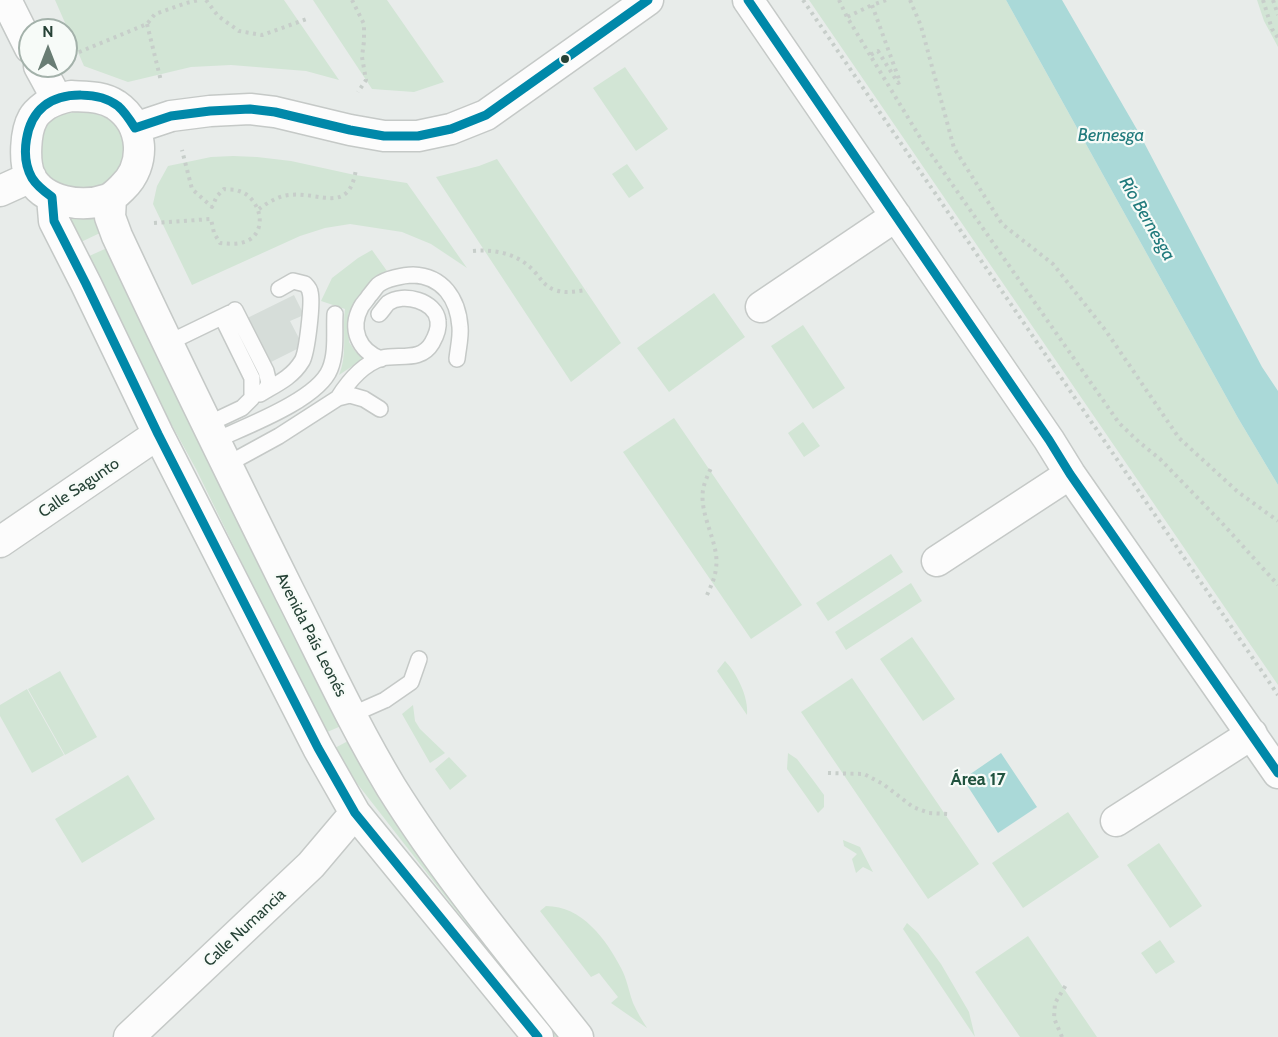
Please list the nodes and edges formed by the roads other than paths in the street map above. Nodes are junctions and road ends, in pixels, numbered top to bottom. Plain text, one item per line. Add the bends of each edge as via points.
1 (6, 0) edge
2 (648, 0) edge
3 (748, 0) edge
4 (18, 24) edge
5 (46, 78) edge
6 (57, 99) junction
7 (135, 129) junction
8 (41, 187) junction
9 (0, 191) edge
10 (111, 198) junction
11 (896, 216) junction
12 (279, 289) dead end
13 (761, 307) dead end
14 (335, 314) dead end
15 (379, 314) dead end
16 (168, 343) junction
17 (381, 358) junction
18 (457, 359) dead end
19 (259, 395) junction
20 (338, 398) junction
21 (380, 409) dead end
22 (158, 434) junction
23 (216, 444) junction
24 (1070, 474) junction
25 (0, 542) edge
26 (937, 561) dead end
27 (419, 659) dead end
28 (351, 715) junction
29 (1252, 734) junction
30 (1278, 773) edge
31 (355, 813) junction
32 (1116, 821) dead end
33 (129, 1037) edge
34 (538, 1037) edge
35 (578, 1037) edge

1 - 4 street
2 - 7 street via 486,115 451,129 418,136 384,135 250,109 171,116
3 - 11 street
5 - 6 street
6 - 7 street via 101,98 127,114
6 - 8 street via 33,118 28,133 27,162
7 - 10 street via 140,148 138,167
8 - 9 street
8 - 10 street via 67,201 97,202
8 - 22 street
10 - 16 street, Avenida País Leonés via 110,217 117,236
11 - 13 street
11 - 24 street
12 - 19 lane via 293,281 305,284 310,291 307,344 302,361 288,378
14 - 23 lane via 332,363 323,381 278,412
15 - 17 lane via 388,303 406,298 426,304 438,319 438,330 428,349 419,355
16 - 19 lane via 233,311
16 - 23 street, Avenida País Leonés
17 - 18 lane via 372,356 358,338 360,308 379,284 405,275 425,275 443,285 456,304 460,328
17 - 20 lane via 369,363
19 - 23 lane via 243,408
20 - 21 lane via 350,395
20 - 23 lane via 279,436
22 - 25 street, Calle Sagunto
22 - 31 street
23 - 28 street, Avenida País Leonés
24 - 26 street
24 - 29 street
27 - 28 lane via 411,682 385,700
28 - 35 street, Avenida País Leonés via 431,847
29 - 30 street
29 - 32 street
31 - 33 street, Calle Numancia via 311,865
31 - 34 street

